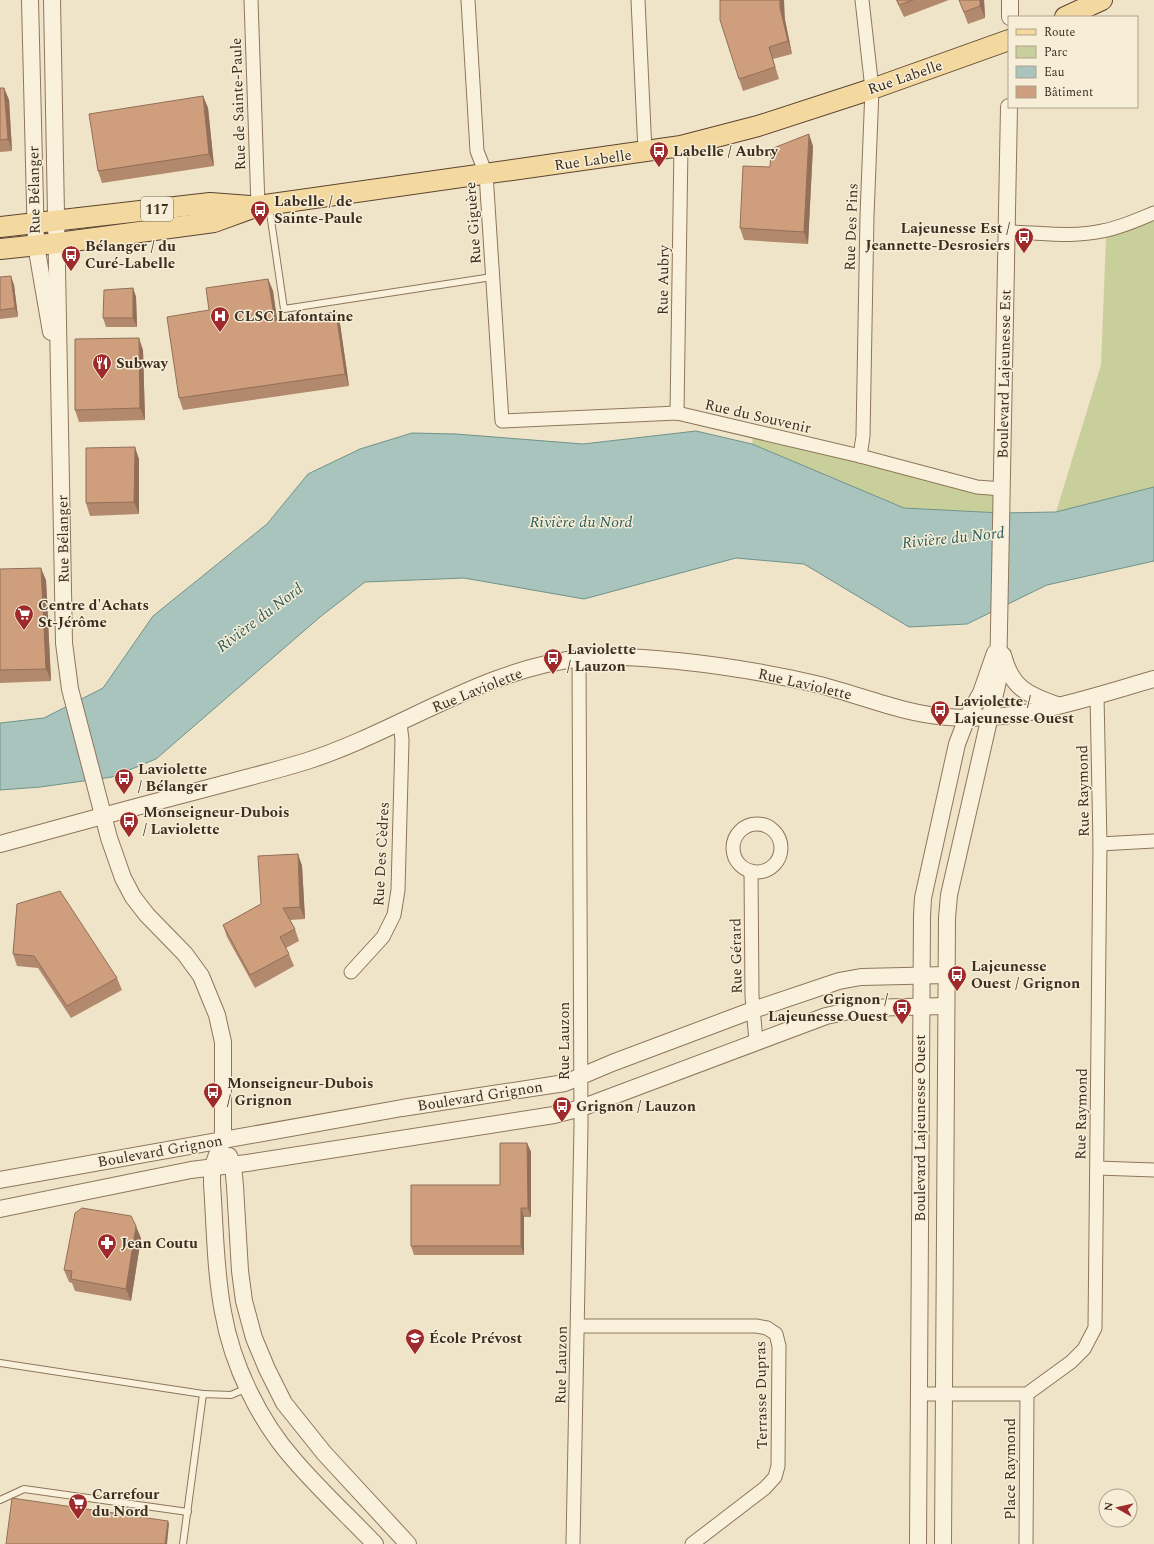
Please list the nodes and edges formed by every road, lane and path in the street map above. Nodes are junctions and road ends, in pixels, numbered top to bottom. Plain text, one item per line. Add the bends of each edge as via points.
1 (30, 0) edge
2 (52, 0) edge
3 (251, 0) edge
4 (468, 0) edge
5 (638, 0) edge
6 (862, 0) edge
7 (1010, 0) edge
8 (1074, 0) edge
9 (1102, 0) edge
10 (1010, 16) edge
11 (1057, 16) edge
12 (1067, 16) edge
13 (1008, 40) edge
14 (872, 89) junction
15 (1009, 108) edge
16 (681, 146) junction
17 (645, 152) junction
18 (486, 174) junction
19 (263, 205) junction
20 (1154, 213) edge
21 (57, 221) junction
22 (35, 223) junction
23 (0, 227) edge
24 (1007, 232) junction
25 (58, 243) junction
26 (36, 245) junction
27 (0, 249) edge
28 (492, 276) junction
29 (60, 377) junction
30 (676, 413) junction
31 (502, 421) joint
32 (860, 456) junction
33 (1002, 488) junction
34 (1000, 642) junction
35 (579, 658) junction
36 (1154, 679) edge
37 (1097, 695) junction
38 (1059, 705) junction
39 (989, 717) junction
40 (967, 718) junction
41 (400, 724) junction
42 (104, 816) junction
43 (1154, 842) edge
44 (0, 844) edge
45 (1100, 844) junction
46 (751, 871) dead end
47 (351, 972) dead end
48 (947, 975) junction
49 (921, 976) junction
50 (946, 1006) junction
51 (920, 1007) junction
52 (753, 1010) junction
53 (756, 1041) junction
54 (580, 1077) junction
55 (581, 1108) junction
56 (224, 1139) junction
57 (233, 1165) junction
58 (212, 1168) junction
59 (1097, 1168) junction
60 (1154, 1170) edge
61 (0, 1180) edge
62 (0, 1209) edge
63 (578, 1326) junction
64 (0, 1363) edge
65 (248, 1387) junction
66 (203, 1394) junction
67 (918, 1394) junction
68 (944, 1394) junction
69 (1027, 1394) junction
70 (0, 1500) edge
71 (188, 1512) junction
72 (183, 1544) edge
73 (375, 1544) edge
74 (408, 1544) edge
75 (573, 1544) edge
76 (692, 1544) edge
77 (918, 1544) edge
78 (943, 1544) edge
79 (1026, 1544) edge

1 - 22 street, Rue Bélanger
2 - 21 street, Rue Bélanger
3 - 19 street, Rue de Sainte-Paule
4 - 18 street, Rue Giguère via 477,151
5 - 17 street
6 - 14 street, Rue Des Pins
7 - 10 street
8 - 11 main road
9 - 12 main road
13 - 14 main road, Rue Labelle / 117
14 - 16 main road, Rue Labelle / 117 via 758,126
14 - 32 street, Rue Des Pins
15 - 24 street, Boulevard Lajeunesse Est
16 - 17 main road, Rue Labelle / 117
16 - 30 street, Rue Aubry
17 - 18 main road, Rue Labelle / 117
18 - 19 main road, Rue Labelle / 117
18 - 28 street, Rue Giguère
19 - 21 main road, Rue Labelle / 117 via 210,203
19 - 25 main road, Rue Labelle / 117 via 214,222
19 - 28 lane via 284,309
20 - 24 street via 1101,232
21 - 22 main road, 117
21 - 25 street, Rue Bélanger
22 - 23 main road, 117
22 - 26 street, Rue Bélanger
24 - 33 street, Boulevard Lajeunesse Est
25 - 26 main road, 117
25 - 29 street, Rue Bélanger
26 - 27 main road, 117
26 - 29 street, Rue Bélanger
28 - 31 street, Rue Giguère
29 - 42 street, Rue Bélanger via 64,643 70,688
30 - 31 street, Rue du Souvenir
30 - 32 street, Rue du Souvenir
32 - 33 street, Rue du Souvenir via 977,487
33 - 34 street, Boulevard Lajeunesse Est
34 - 38 street via 1008,670 1017,685 1038,699
34 - 39 street, Boulevard Lajeunesse Est via 998,681
34 - 40 street, Boulevard Lajeunesse Est via 981,693
35 - 40 street, Rue Laviolette via 635,657 716,665 821,685 904,709
35 - 41 street, Rue Laviolette via 529,669 475,687
35 - 54 street, Rue Lauzon
36 - 37 street, Rue Laviolette
37 - 38 street, Rue Laviolette
37 - 45 street, Rue Raymond
38 - 39 street, Rue Laviolette
39 - 40 street, Rue Laviolette
39 - 48 street, Boulevard Lajeunesse Ouest via 949,895
40 - 49 street, Boulevard Lajeunesse Ouest via 957,744 923,898
41 - 42 street, Rue Laviolette via 308,761
41 - 47 street, Rue Des Cèdres via 402,740 398,890 394,915 383,937
42 - 44 street, Rue Laviolette
42 - 56 street, Rue Bélanger via 117,862 133,897 185,954 201,976 210,995 223,1042
43 - 45 street
45 - 59 street, Rue Raymond
46 - 52 street, Rue Gérard
48 - 49 street, Boulevard Grignon
48 - 50 street, Boulevard Lajeunesse Ouest
49 - 51 street, Boulevard Lajeunesse Ouest
49 - 52 street, Boulevard Grignon via 861,977 839,981
50 - 51 street, Boulevard Grignon
50 - 68 street, Boulevard Lajeunesse Ouest
51 - 53 street, Boulevard Grignon via 863,1008 845,1011
51 - 67 street, Boulevard Lajeunesse Ouest
52 - 53 street, Rue Gérard
52 - 54 street, Boulevard Grignon
53 - 55 street, Boulevard Grignon
54 - 55 street, Rue Lauzon
54 - 56 street, Boulevard Grignon via 565,1083
55 - 57 street, Boulevard Grignon via 554,1115
55 - 63 street, Rue Lauzon
56 - 57 street
56 - 58 street
56 - 61 street, Boulevard Grignon
57 - 58 street, Boulevard Grignon
57 - 74 street via 244,1302 266,1369 284,1403 314,1440
58 - 62 street, Boulevard Grignon via 190,1170
58 - 65 street via 223,1312 236,1360
59 - 60 street
59 - 69 street, Rue Raymond via 1095,1328 1084,1349 1071,1362
63 - 75 street, Rue Lauzon
63 - 76 street, Terrasse Dupras via 756,1326 767,1328 776,1334 779,1346 778,1466 775,1478
64 - 66 lane
65 - 66 lane via 231,1395
65 - 73 street via 277,1438 294,1461
66 - 71 lane
67 - 68 street
67 - 77 street, Boulevard Lajeunesse Ouest
68 - 69 street
68 - 78 street, Boulevard Lajeunesse Ouest
69 - 79 street, Place Raymond
70 - 71 lane via 24,1488
71 - 72 lane

